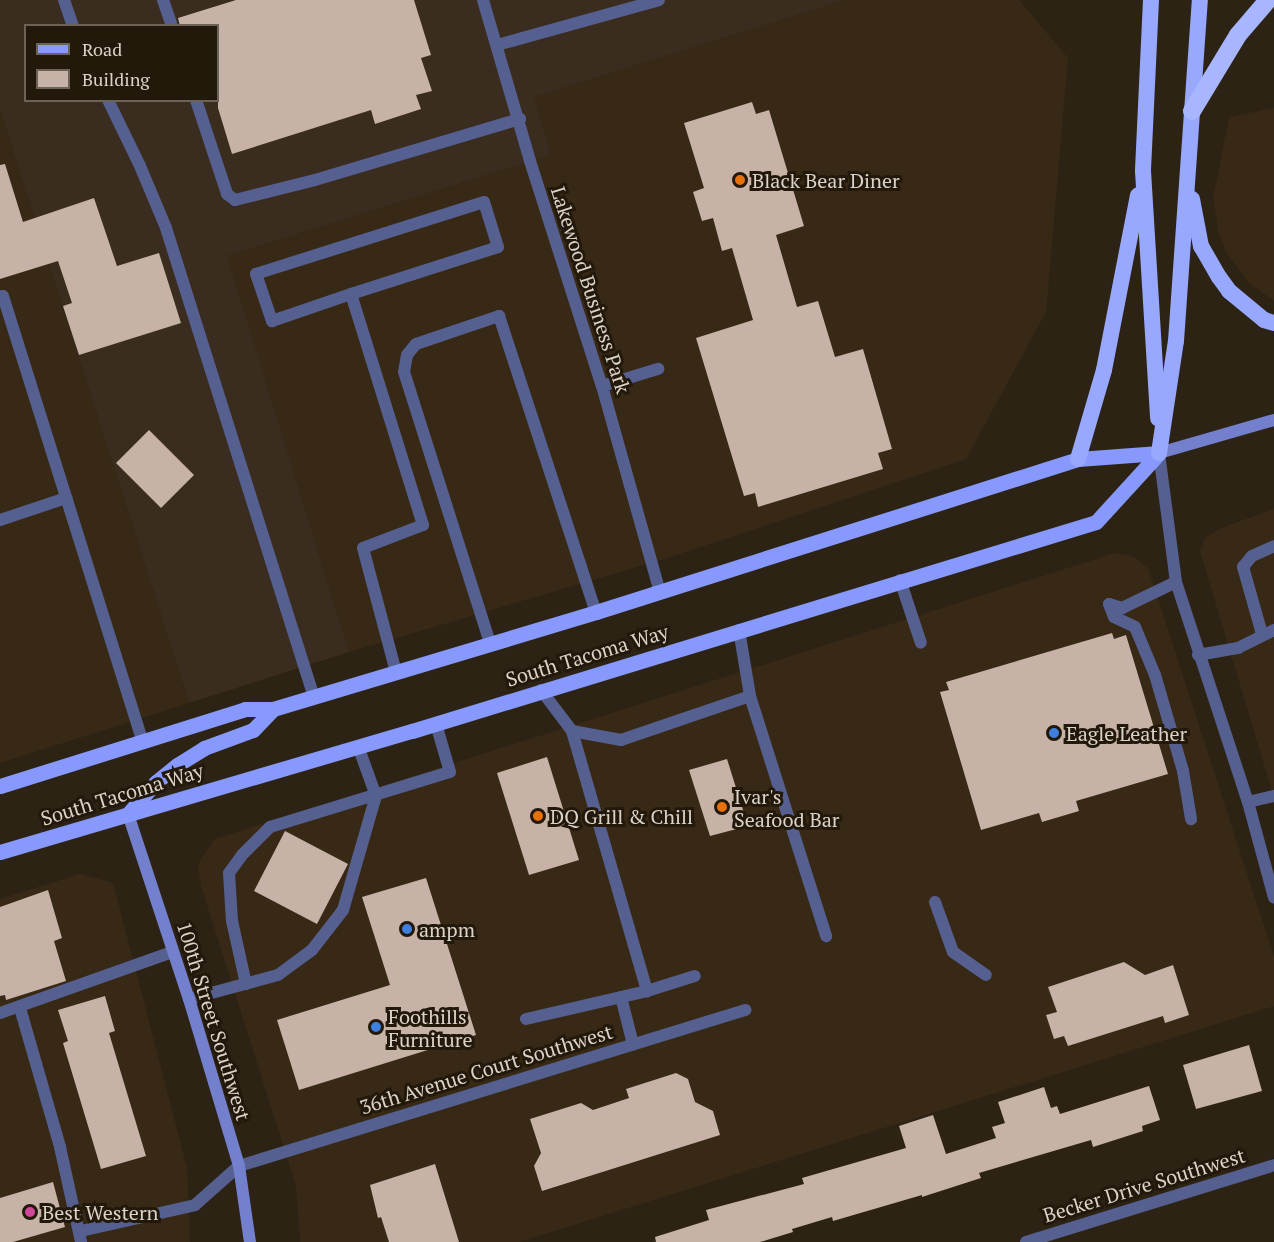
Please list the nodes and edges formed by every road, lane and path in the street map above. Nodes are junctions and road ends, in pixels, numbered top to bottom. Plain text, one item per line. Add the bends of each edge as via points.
1 (64, 0) edge
2 (163, 0) edge
3 (483, 0) edge
4 (659, 0) edge
5 (1151, 0) edge
6 (1200, 0) edge
7 (1268, 0) edge
8 (72, 24) edge
9 (171, 24) edge
10 (497, 45) junction
11 (109, 102) edge
12 (197, 102) edge
13 (1192, 111) junction
14 (520, 119) junction
15 (1143, 171) junction
16 (1188, 178) junction
17 (351, 294) junction
18 (0, 297) edge
19 (1274, 323) edge
20 (658, 369) dead end
21 (602, 386) junction
22 (1274, 420) edge
23 (1160, 453) junction
24 (1078, 459) junction
25 (66, 498) junction
26 (0, 520) edge
27 (1274, 546) edge
28 (900, 580) junction
29 (1176, 582) junction
30 (660, 592) junction
31 (596, 612) junction
32 (739, 630) junction
33 (1268, 632) edge
34 (921, 643) dead end
35 (490, 644) junction
36 (1198, 655) junction
37 (396, 672) junction
38 (541, 690) junction
39 (314, 696) junction
40 (750, 696) junction
41 (273, 709) junction
42 (436, 724) junction
43 (572, 730) junction
44 (142, 740) junction
45 (358, 746) junction
46 (0, 786) edge
47 (376, 796) junction
48 (1274, 796) edge
49 (1248, 801) junction
50 (128, 814) junction
51 (1191, 819) dead end
52 (0, 852) edge
53 (1274, 898) edge
54 (935, 902) dead end
55 (826, 936) dead end
56 (172, 952) junction
57 (986, 975) dead end
58 (695, 976) dead end
59 (246, 984) junction
60 (647, 991) junction
61 (621, 997) junction
62 (189, 999) junction
63 (20, 1008) junction
64 (745, 1010) dead end
65 (0, 1013) edge
66 (526, 1019) dead end
67 (633, 1044) junction
68 (1274, 1165) edge
69 (239, 1166) junction
70 (81, 1236) edge
71 (250, 1242) edge
72 (1026, 1242) edge

1 - 8 street
2 - 9 street
3 - 10 street, Lakewood Business Park
4 - 10 street
5 - 15 highway
6 - 13 highway
7 - 13 highway via 1238,35
10 - 14 street, Lakewood Business Park
11 - 39 street via 166,228
12 - 14 street via 227,194 235,200
13 - 16 highway
14 - 21 street, Lakewood Business Park
15 - 23 highway
15 - 24 highway via 1104,370
16 - 19 highway via 1202,246 1219,277 1246,306
16 - 23 highway via 1176,341
17 - 17 street via 272,321 256,274 484,202 498,247
17 - 37 street via 423,525 363,548
18 - 25 street via 3,296
20 - 21 street
21 - 30 street, Lakewood Business Park
22 - 23 main road, South Tacoma Way
23 - 24 main road, South Tacoma Way
23 - 28 main road, South Tacoma Way via 1096,522
23 - 29 street
24 - 30 main road, South Tacoma Way
25 - 26 street
25 - 44 street
27 - 33 street via 1252,556 1243,567
28 - 32 main road, South Tacoma Way
28 - 34 street
29 - 36 street
29 - 51 street via 1122,608 1109,604 1114,617 1135,627 1155,675 1183,771
30 - 31 main road, South Tacoma Way
31 - 35 main road, South Tacoma Way
31 - 35 street via 499,316 416,344 406,355 405,372
32 - 38 main road, South Tacoma Way
32 - 40 street
33 - 36 street via 1238,648
35 - 37 main road, South Tacoma Way
36 - 49 street
37 - 39 main road, South Tacoma Way
38 - 42 main road, South Tacoma Way
38 - 43 street
39 - 41 main road, South Tacoma Way
40 - 43 street via 621,740
40 - 55 street
41 - 44 main road, South Tacoma Way via 245,709
41 - 50 main road via 253,730 204,748 177,765
42 - 45 main road, South Tacoma Way
42 - 47 street via 450,772
43 - 60 street
44 - 46 main road, South Tacoma Way
45 - 47 street
45 - 50 main road, South Tacoma Way
47 - 59 street via 343,910 312,950 278,975
47 - 59 street via 270,826 229,873 232,921
48 - 49 street
49 - 53 street
50 - 52 main road, South Tacoma Way
50 - 56 main road, 100th Street Southwest
54 - 57 street via 953,952
56 - 62 main road, 100th Street Southwest
56 - 63 street
58 - 60 street
59 - 62 street
60 - 61 street
61 - 66 street
61 - 67 street
62 - 69 main road, 100th Street Southwest
63 - 65 street
63 - 70 street
64 - 67 street, 36th Avenue Court Southwest
67 - 69 street, 36th Avenue Court Southwest
68 - 72 street, Becker Drive Southwest
69 - 70 street via 195,1205
69 - 71 main road, 100th Street Southwest

